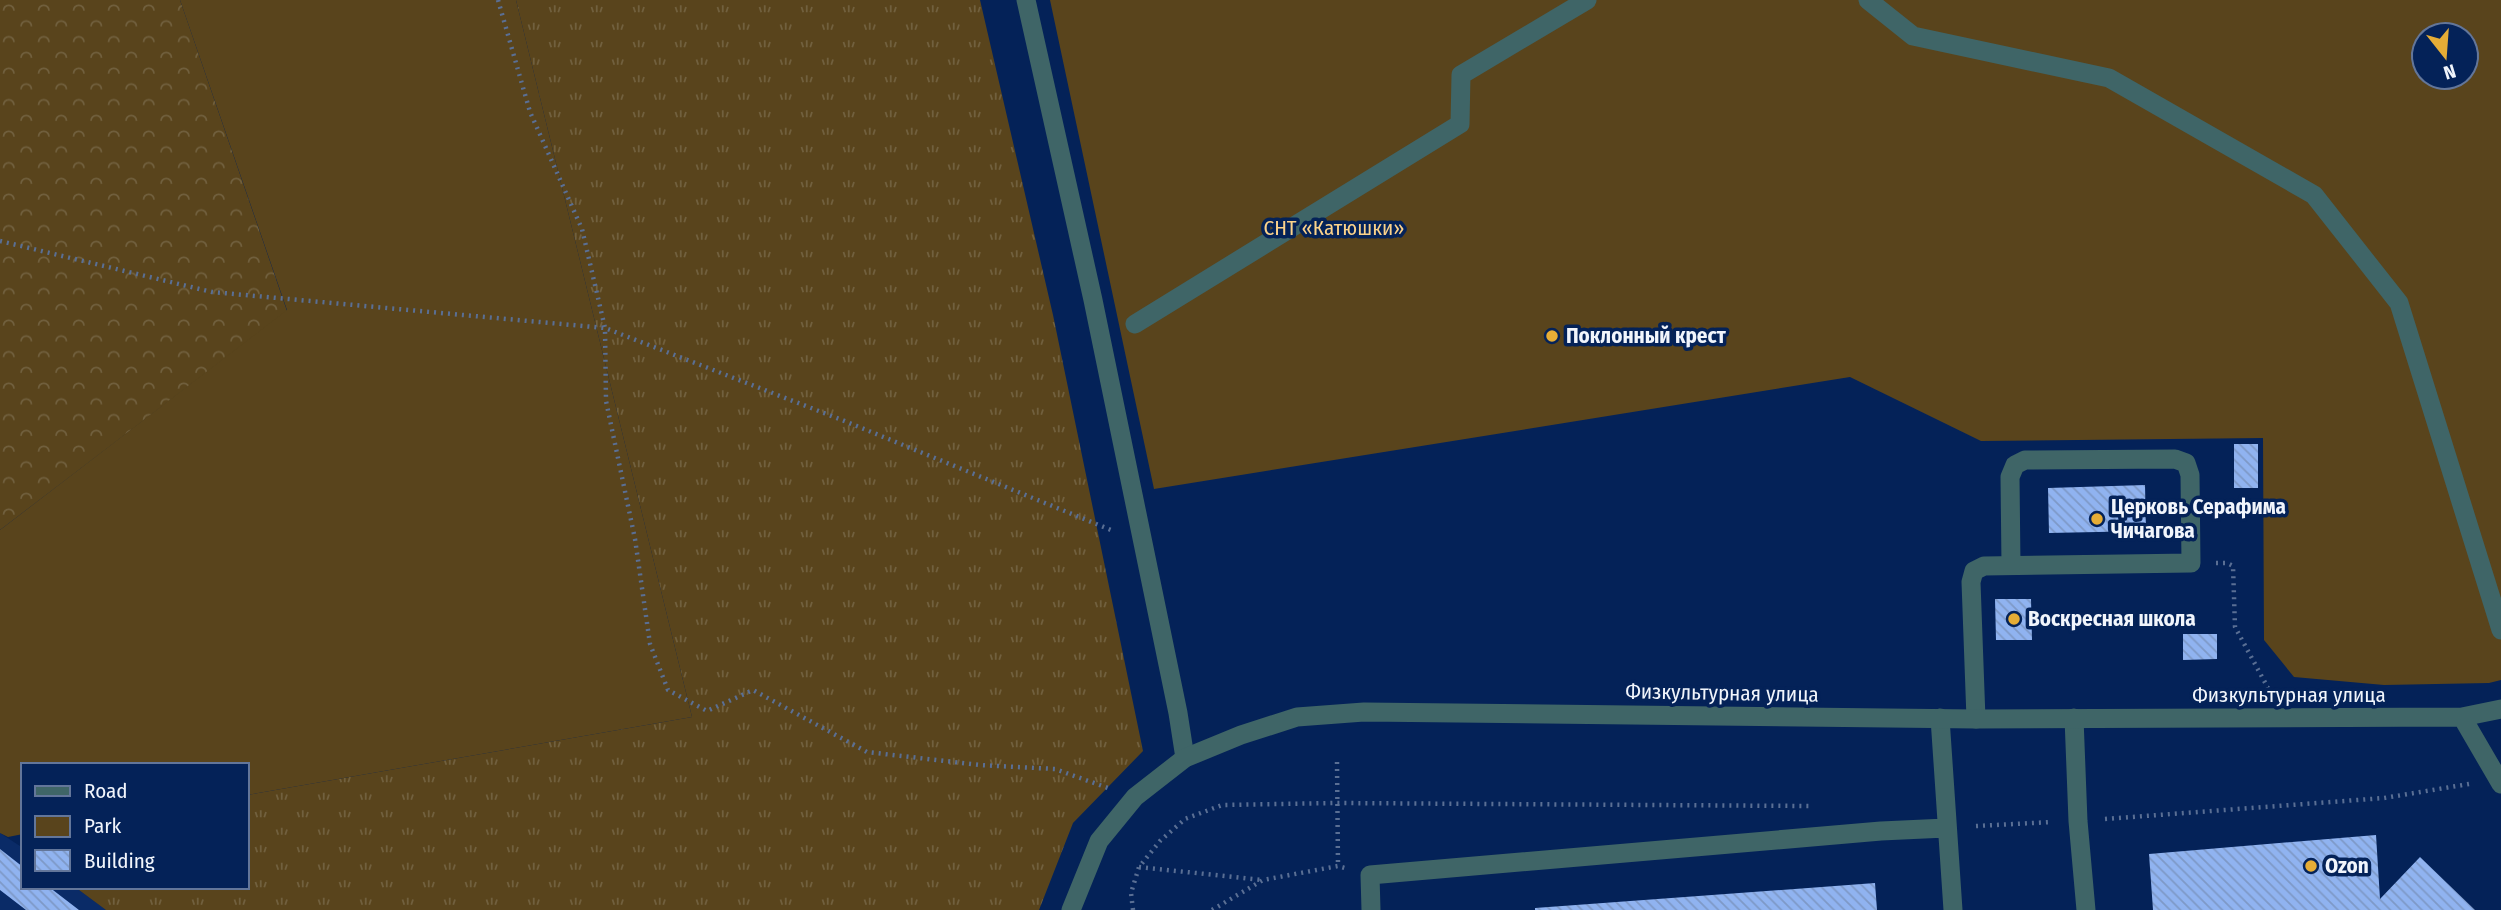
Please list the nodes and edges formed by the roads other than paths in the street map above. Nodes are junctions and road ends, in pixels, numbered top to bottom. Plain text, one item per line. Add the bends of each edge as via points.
1 (1026, 0) edge
2 (1587, 0) edge
3 (1868, 0) edge
4 (1135, 324) dead end
5 (2011, 565) junction
6 (2501, 630) edge
7 (2501, 709) edge
8 (1940, 718) junction
9 (2074, 718) junction
10 (2462, 718) junction
11 (1976, 719) junction
12 (1185, 758) junction
13 (2500, 781) edge
14 (1945, 828) junction
15 (1071, 910) edge
16 (1371, 910) edge
17 (1952, 910) edge
18 (2086, 910) edge

1 - 12 street via 1094,300
2 - 4 street via 1461,75 1460,124
3 - 6 street via 1913,36 2109,78 2314,195 2399,303
5 - 5 street via 2191,563 2186,463 2175,459 2025,460 2015,465 2010,477
5 - 11 street via 1984,566 1974,571 1971,582
7 - 10 street, Физкультурная улица
8 - 11 street, Физкультурная улица
8 - 12 street, Физкультурная улица via 1364,712 1297,717
8 - 14 street
9 - 10 street, Физкультурная улица
9 - 11 street, Физкультурная улица
9 - 18 street
10 - 13 street
12 - 15 street, Физкультурная улица via 1135,797 1099,841
14 - 16 street via 1370,876
14 - 17 street

